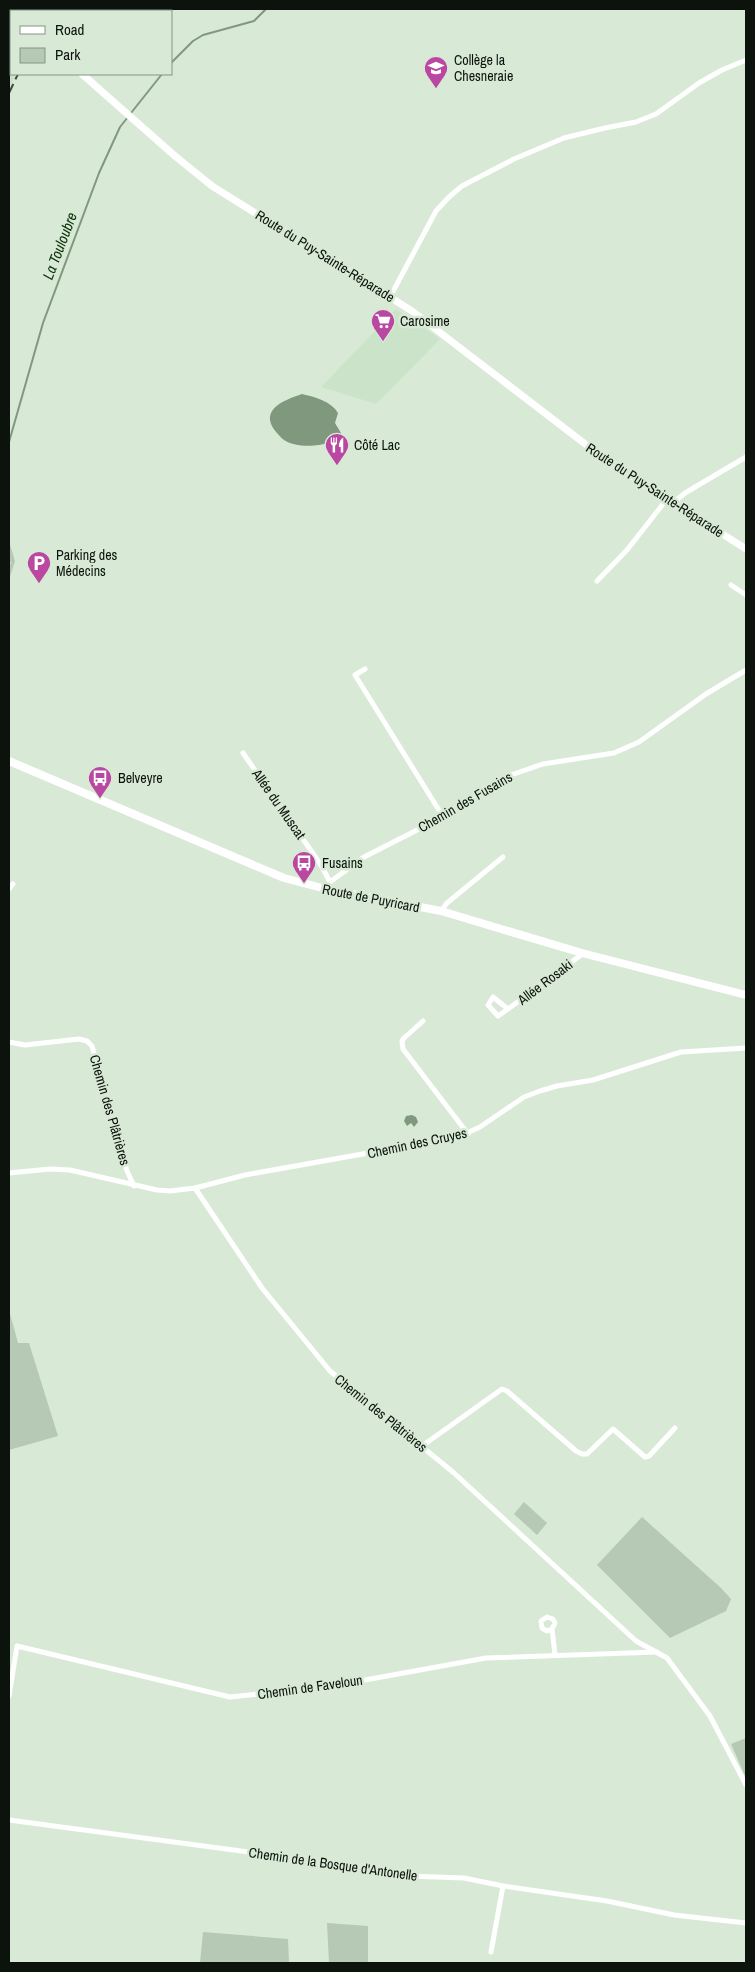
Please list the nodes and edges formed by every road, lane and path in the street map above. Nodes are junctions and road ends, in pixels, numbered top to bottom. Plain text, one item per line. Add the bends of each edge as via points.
1 (746, 60) edge
2 (83, 75) edge
3 (390, 297) junction
4 (746, 457) edge
5 (670, 501) junction
6 (746, 549) edge
7 (598, 582) dead end
8 (731, 585) dead end
9 (746, 595) edge
10 (365, 669) dead end
11 (746, 670) edge
12 (242, 753) dead end
13 (9, 761) edge
14 (442, 815) junction
15 (503, 857) dead end
16 (13, 884) dead end
17 (328, 886) junction
18 (9, 889) edge
19 (441, 911) junction
20 (582, 953) junction
21 (746, 995) edge
22 (508, 1009) dead end
23 (423, 1021) dead end
24 (9, 1042) edge
25 (746, 1048) edge
26 (468, 1134) junction
27 (9, 1173) edge
28 (134, 1186) junction
29 (194, 1188) junction
30 (675, 1428) dead end
31 (422, 1446) junction
32 (552, 1629) dead end
33 (657, 1652) junction
34 (555, 1655) junction
35 (9, 1696) edge
36 (746, 1786) edge
37 (9, 1820) edge
38 (503, 1886) junction
39 (746, 1923) edge
40 (491, 1952) dead end

1 - 3 street via 699,83 656,114 636,122 564,138 462,186 436,211
2 - 3 street, Route du Puy-Sainte-Réparade via 212,186
3 - 5 street, Route du Puy-Sainte-Réparade via 412,310 580,441
4 - 5 street
5 - 6 street, Route du Puy-Sainte-Réparade
5 - 7 street
8 - 9 street
10 - 14 street via 355,675
11 - 14 street, Chemin des Fusains via 639,742 614,753 526,768
12 - 17 street, Allée du Muscat via 321,865
13 - 17 main road, Route de Puyricard via 284,878
14 - 17 street, Chemin des Fusains via 364,857
15 - 19 street
16 - 18 street
17 - 19 main road, Route de Puyricard
19 - 20 main road, Route de Puyricard
20 - 21 main road, Route de Puyricard
20 - 22 street, Allée Rosaki
23 - 26 street via 404,1038 403,1049
24 - 28 street, Chemin des Plâtrières via 25,1045 79,1039 92,1046
25 - 26 street, Chemin des Cruyes via 681,1052 593,1080 540,1091 524,1096
26 - 29 street, Chemin des Cruyes via 245,1175
27 - 28 street via 70,1170
28 - 29 street via 157,1190
29 - 31 street, Chemin des Plâtrières via 262,1288 330,1371
30 - 31 street via 650,1456 645,1457 613,1429 587,1454 582,1454 502,1389
31 - 33 street, Chemin des Plâtrières via 636,1641
32 - 34 street
33 - 34 street, Chemin de Faveloun
33 - 36 street, Chemin des Plâtrières via 667,1658 710,1716
34 - 35 street, Chemin de Faveloun via 486,1658 332,1686 230,1697 18,1646
37 - 38 street, Chemin de la Bosque d'Antonelle via 407,1876 464,1878
38 - 39 street, Chemin de la Bosque d'Antonelle via 607,1901 674,1915
38 - 40 street

